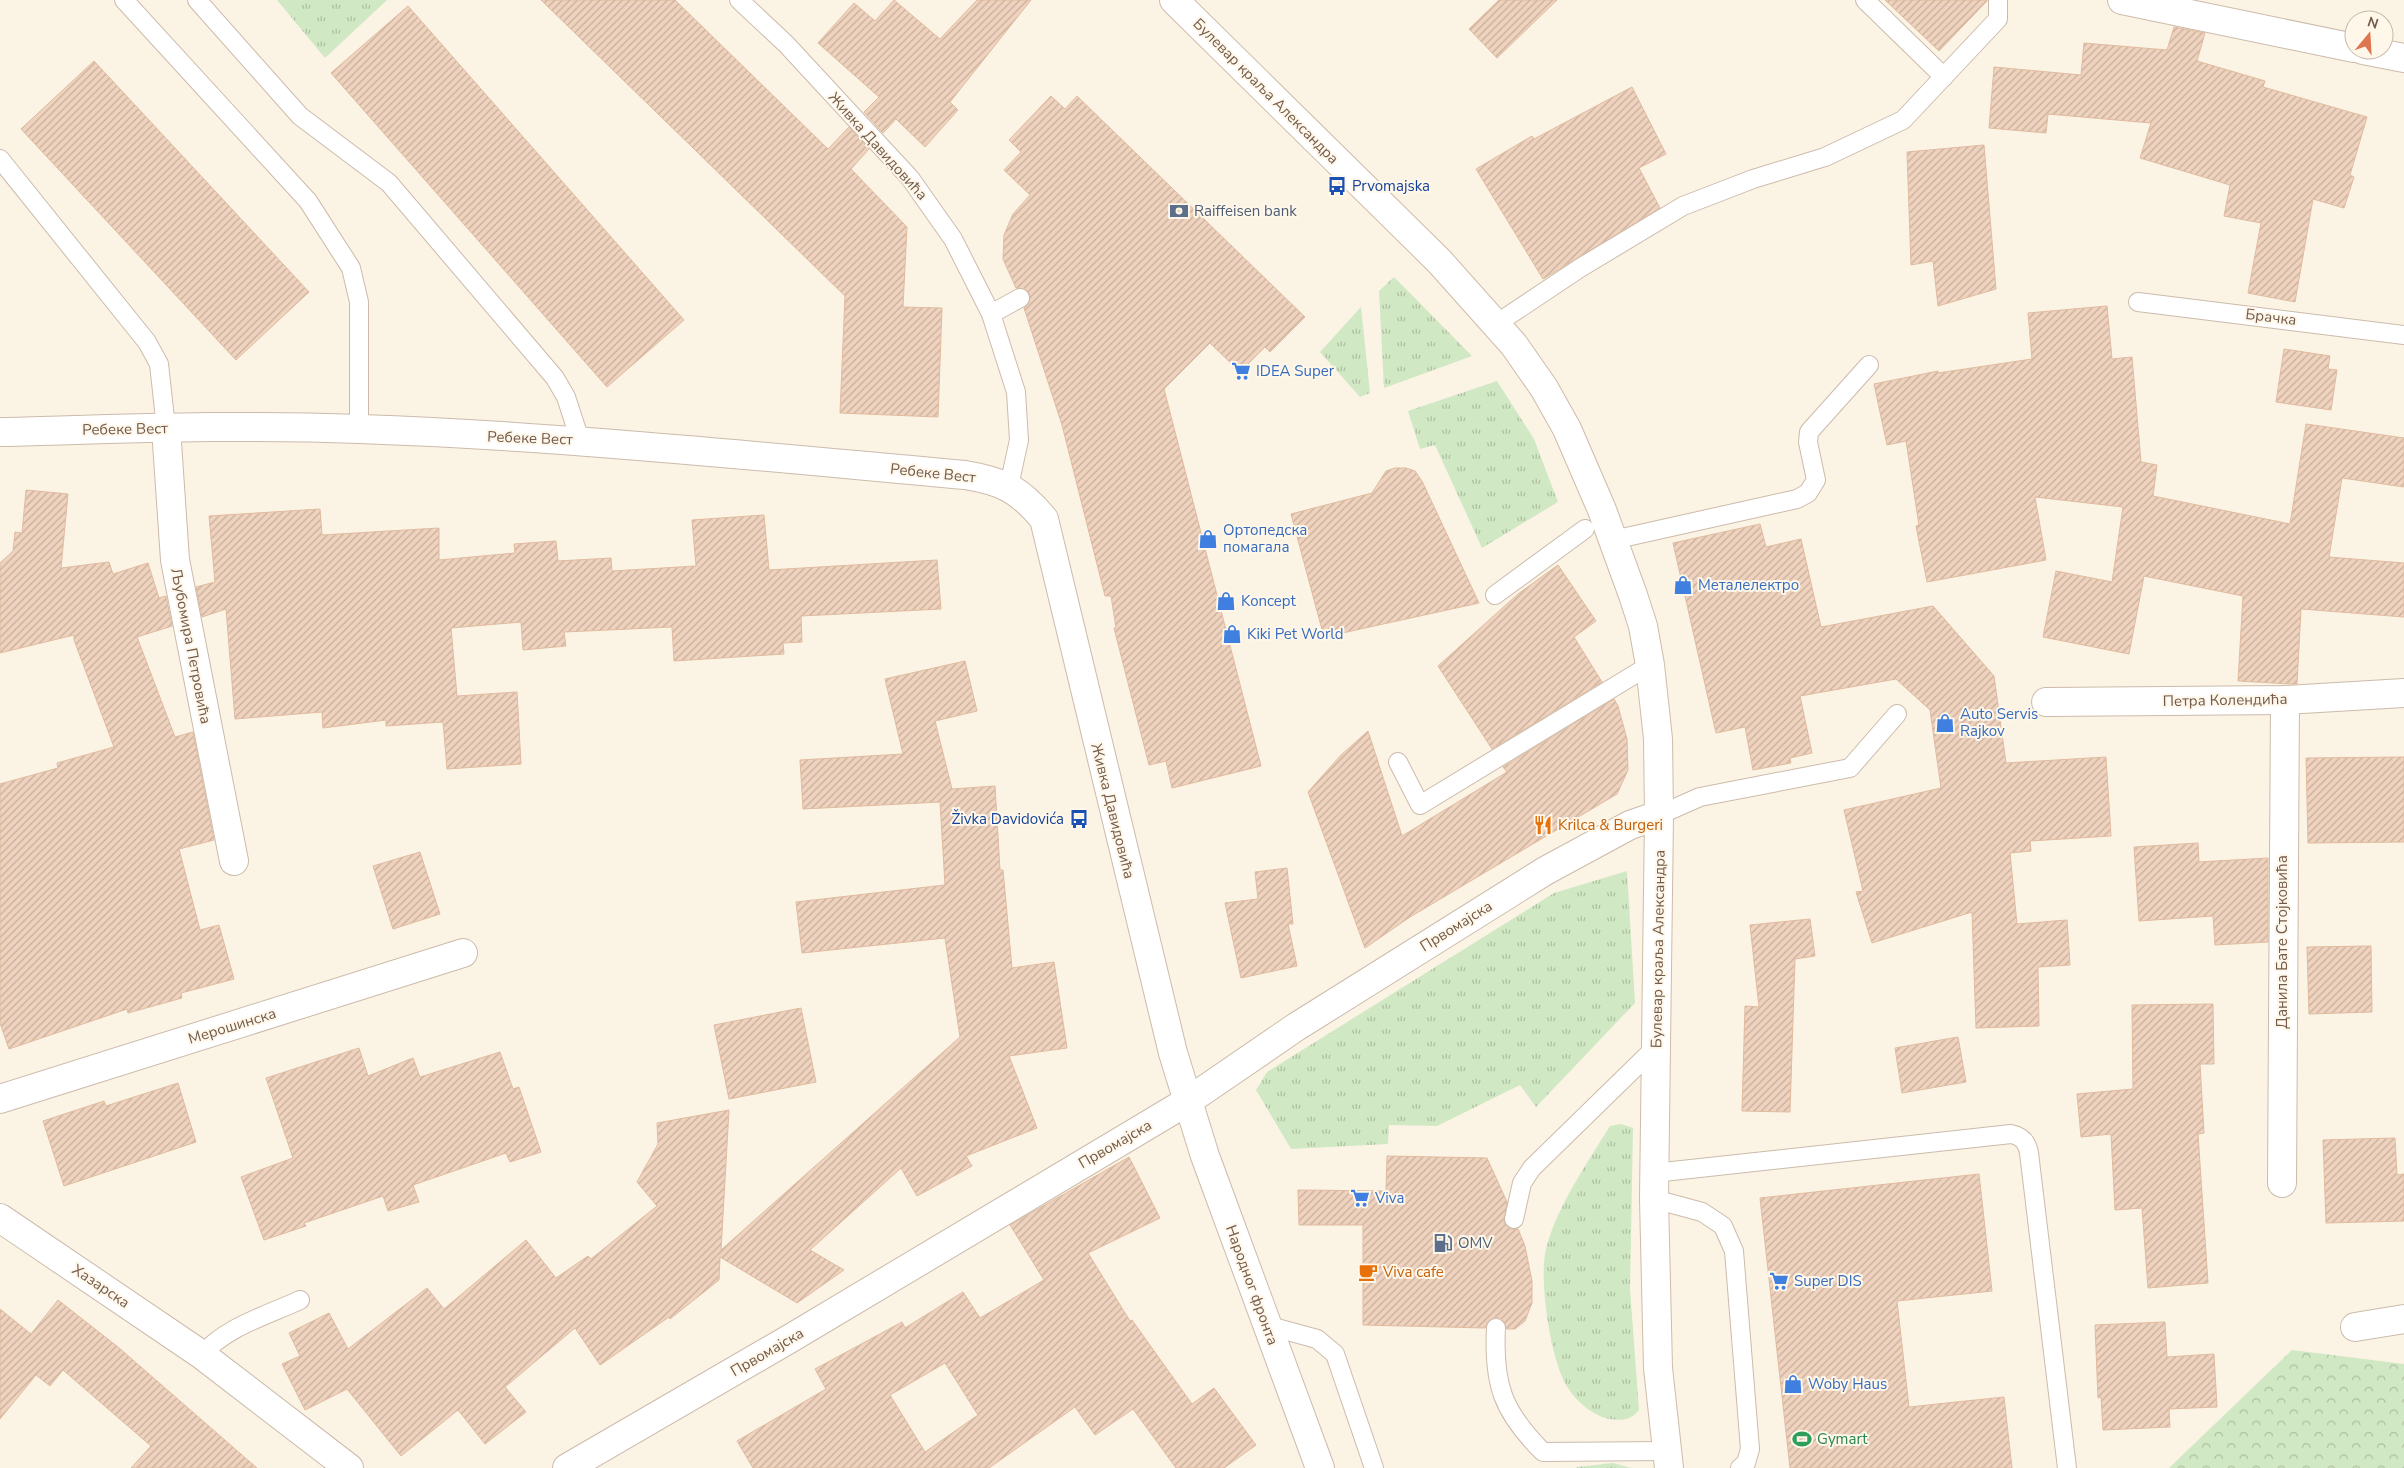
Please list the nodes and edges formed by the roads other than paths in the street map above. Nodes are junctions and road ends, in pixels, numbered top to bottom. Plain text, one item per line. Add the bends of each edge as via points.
1 (124, 0) edge
2 (197, 0) edge
3 (739, 0) edge
4 (1174, 0) edge
5 (1865, 0) edge
6 (1998, 0) edge
7 (2122, 0) edge
8 (2344, 46) edge
9 (1944, 77) junction
10 (0, 159) edge
11 (1020, 298) dead end
12 (2138, 302) dead end
13 (991, 314) junction
14 (1496, 324) junction
15 (2404, 335) edge
16 (1869, 365) dead end
17 (166, 428) junction
18 (359, 429) junction
19 (0, 432) edge
20 (580, 440) junction
21 (1008, 486) junction
22 (1044, 519) joint
23 (1585, 529) dead end
24 (1613, 540) junction
25 (1495, 595) dead end
26 (1650, 665) junction
27 (2404, 693) edge
28 (2285, 700) junction
29 (2046, 702) dead end
30 (1898, 714) dead end
31 (1398, 762) dead end
32 (1659, 815) junction
33 (234, 861) dead end
34 (463, 953) dead end
35 (1657, 1046) junction
36 (0, 1099) edge
37 (1188, 1101) junction
38 (2282, 1183) dead end
39 (1654, 1186) junction
40 (0, 1218) edge
41 (1514, 1219) dead end
42 (300, 1300) dead end
43 (2404, 1319) edge
44 (1266, 1325) junction
45 (2355, 1327) dead end
46 (1496, 1328) dead end
47 (202, 1355) junction
48 (1543, 1460) edge
49 (1668, 1460) edge
50 (349, 1468) edge
51 (567, 1468) edge
52 (1320, 1468) edge
53 (1374, 1468) edge
54 (1740, 1468) edge
55 (2067, 1468) edge

1 - 18 lane via 308,201 351,268 359,302
2 - 20 lane via 300,116 389,182 555,378 566,397
3 - 13 lane, Живка Давидовића via 786,44 914,184 953,239
4 - 14 street, Булевар краља Александра via 1439,261
5 - 9 lane
6 - 9 lane via 1998,18
7 - 8 street
9 - 14 lane via 1904,120 1825,156 1683,206 1580,268
10 - 17 lane via 147,342 159,364
11 - 13 lane
12 - 15 lane, Брачка
13 - 21 lane, Живка Давидовића via 1016,392 1019,440
14 - 24 street, Булевар краља Александра via 1531,369 1556,409 1591,481
16 - 24 lane via 1810,432 1808,442 1816,480 1808,493 1797,499
17 - 18 street, Ребеке Вест
17 - 19 street, Ребеке Вест
17 - 33 street, Љубомира Петровића via 175,560
18 - 20 street, Ребеке Вест
20 - 21 street, Ребеке Вест via 965,475
21 - 22 street, Ребеке Вест via 1029,501
22 - 37 street, Живка Давидовића
23 - 25 lane
24 - 26 street, Булевар краља Александра via 1643,626
26 - 31 lane via 1420,805
26 - 32 street, Булевар краља Александра via 1658,739
27 - 28 street, Петра Колендића
28 - 29 street, Петра Колендића
28 - 38 street, Данила Бате Стојковића
30 - 32 lane via 1850,768 1700,797
32 - 35 street, Булевар краља Александра
32 - 37 street, Првомајска via 1630,825 1545,871 1296,1027
34 - 36 street, Мерошинска
35 - 39 street, Булевар краља Александра
35 - 41 lane via 1532,1168 1522,1183
37 - 44 street, Народног фронта via 1204,1156
37 - 51 street, Првомајска via 792,1338
39 - 49 street, Булевар краља Александра via 1658,1368
39 - 54 lane via 1723,1226 1734,1251 1750,1449 1746,1463
39 - 55 lane via 2018,1135 2029,1153
40 - 47 street, Хазарска
42 - 47 lane via 225,1336
43 - 45 street
44 - 52 street, Народног фронта
44 - 53 lane via 1317,1340 1335,1354
46 - 48 lane via 1497,1364 1505,1403
47 - 50 street, Хазарска
48 - 49 lane

